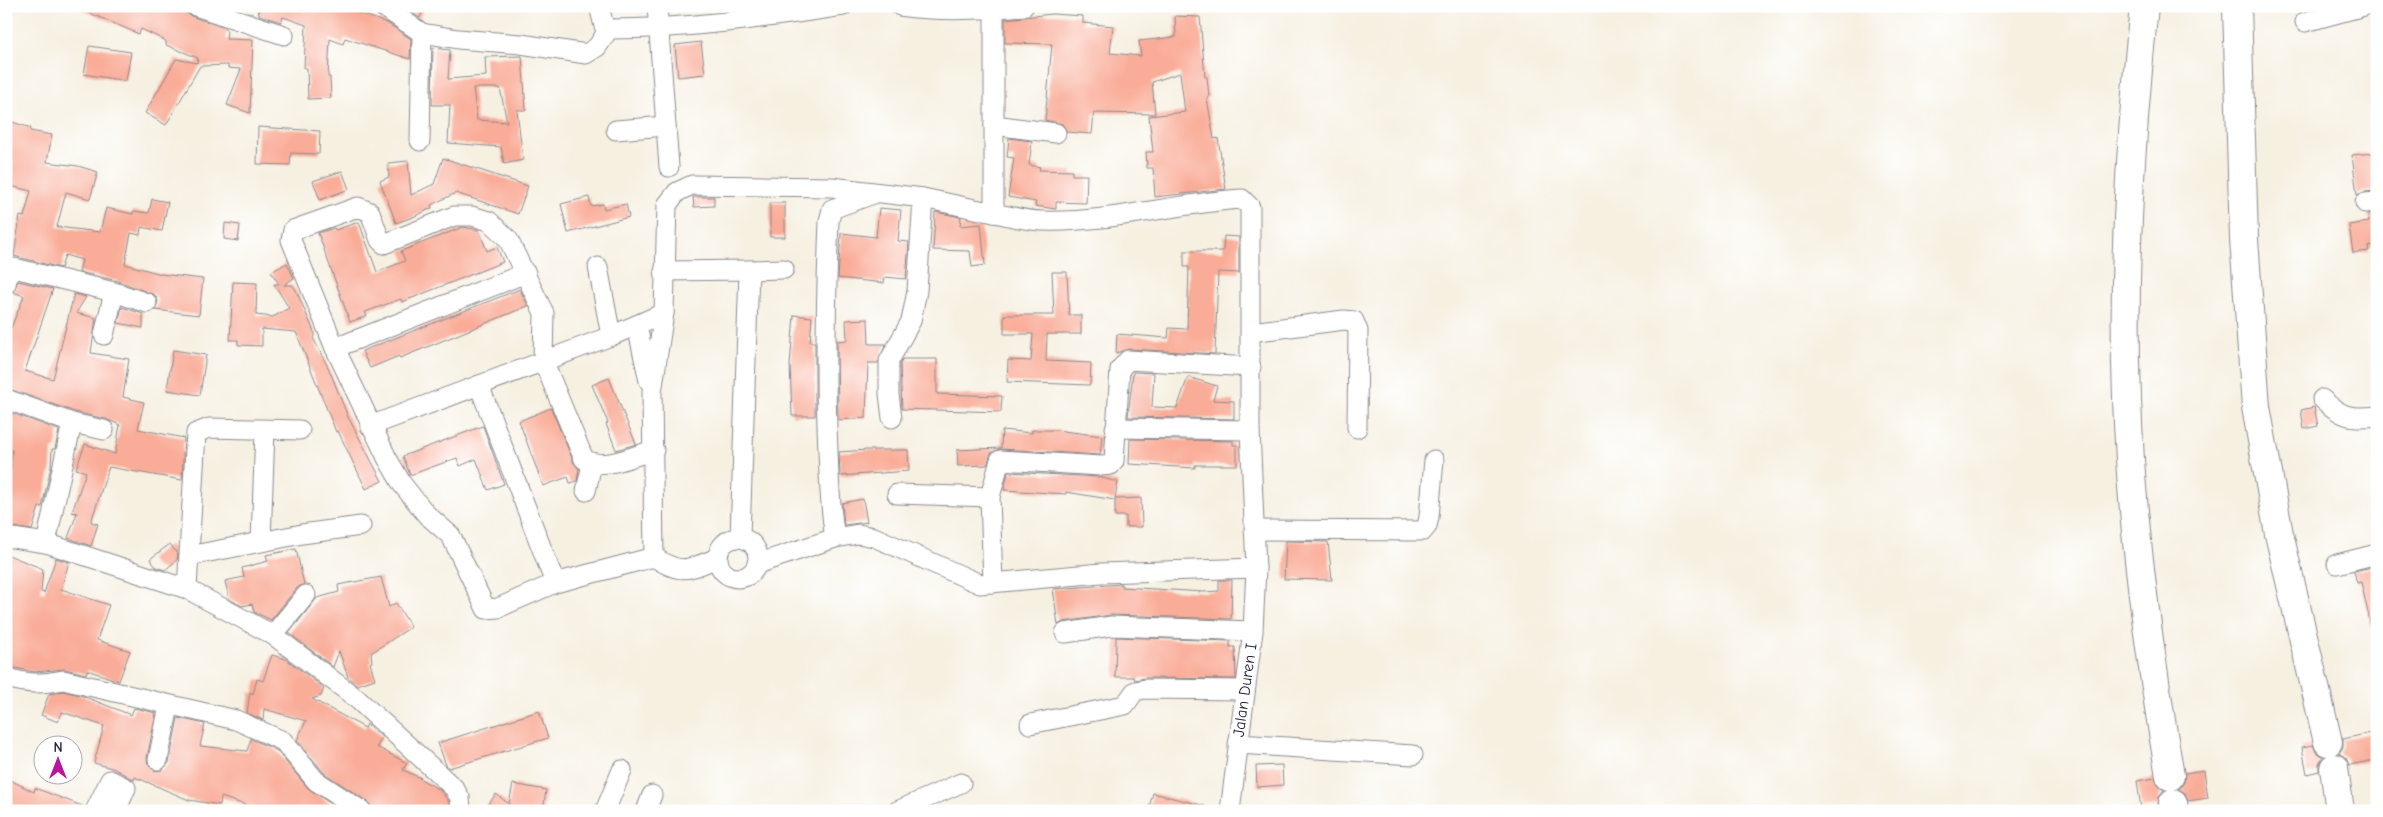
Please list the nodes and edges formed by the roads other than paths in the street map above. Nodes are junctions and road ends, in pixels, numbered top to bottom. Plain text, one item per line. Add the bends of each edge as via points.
1 (195, 6) edge
2 (382, 6) edge
3 (599, 6) edge
4 (656, 6) edge
5 (843, 6) edge
6 (900, 6) edge
7 (2144, 6) edge
8 (2237, 6) edge
9 (2364, 6) edge
10 (1009, 7) edge
11 (754, 13) edge
12 (2305, 22) dead end
13 (657, 29) junction
14 (609, 30) junction
15 (422, 33) junction
16 (284, 35) dead end
17 (994, 125) junction
18 (666, 126) junction
19 (616, 130) dead end
20 (1056, 133) dead end
21 (420, 141) dead end
22 (670, 167) dead end
23 (877, 192) junction
24 (924, 198) junction
25 (994, 213) junction
26 (598, 266) dead end
27 (784, 268) dead end
28 (749, 270) junction
29 (664, 271) junction
30 (526, 272) junction
31 (6, 284) edge
32 (114, 292) junction
33 (147, 303) dead end
34 (664, 314) junction
35 (637, 326) junction
36 (1251, 332) junction
37 (104, 335) dead end
38 (611, 336) junction
39 (335, 348) junction
40 (543, 360) junction
41 (1251, 367) junction
42 (480, 385) junction
43 (652, 392) junction
44 (6, 399) edge
45 (2322, 399) dead end
46 (2377, 416) edge
47 (892, 418) dead end
48 (72, 423) junction
49 (370, 426) junction
50 (1115, 428) junction
51 (1357, 428) dead end
52 (104, 430) dead end
53 (265, 430) junction
54 (300, 430) dead end
55 (1250, 430) junction
56 (654, 450) junction
57 (1434, 460) dead end
58 (592, 464) junction
59 (586, 491) dead end
60 (898, 494) dead end
61 (990, 497) junction
62 (361, 526) dead end
63 (1254, 530) junction
64 (6, 537) edge
65 (740, 537) junction
66 (835, 538) junction
67 (261, 541) junction
68 (46, 543) junction
69 (2377, 554) edge
70 (189, 556) junction
71 (654, 556) junction
72 (717, 558) junction
73 (757, 564) junction
74 (2337, 564) dead end
75 (1256, 568) junction
76 (555, 583) junction
77 (993, 583) junction
78 (187, 588) junction
79 (306, 595) dead end
80 (1253, 631) junction
81 (1065, 633) dead end
82 (273, 635) junction
83 (6, 676) edge
84 (1245, 690) junction
85 (169, 706) junction
86 (1030, 724) dead end
87 (2328, 742) dead end
88 (1238, 744) junction
89 (1413, 755) dead end
90 (158, 760) dead end
91 (2334, 768) dead end
92 (622, 770) dead end
93 (2170, 776) dead end
94 (961, 783) dead end
95 (95, 811) edge
96 (116, 811) edge
97 (362, 811) edge
98 (461, 811) edge
99 (605, 811) edge
100 (898, 811) edge
101 (1230, 811) edge
102 (2340, 811) edge

1 - 16 street
2 - 15 street
3 - 14 street via 604,26
4 - 13 street
5 - 11 street
6 - 10 street via 926,10
7 - 93 highway via 2132,154 2126,311 2127,398 2137,547 2149,654
8 - 87 highway via 2244,239 2256,407 2279,534
9 - 12 street
10 - 17 street
11 - 13 street
13 - 14 street
13 - 18 street
14 - 15 street via 597,47 586,54
15 - 21 street
17 - 20 street
17 - 25 street
18 - 19 street
18 - 22 street
23 - 24 street
23 - 29 street via 832,187 692,185 677,192 667,205
23 - 66 street via 832,209 829,220 825,315 826,426
24 - 25 street
24 - 47 street via 917,291 911,321 889,362
25 - 36 street, Jalan Duren I via 1042,221 1103,218 1242,199 1250,207
26 - 38 street
27 - 28 street
28 - 29 street
28 - 65 street
29 - 34 street
30 - 39 street
30 - 39 street via 508,239 489,221 472,216 454,216 384,244 370,212 358,207 293,230 291,240
30 - 40 street via 544,313
31 - 32 street via 9,270 14,268
32 - 33 street
32 - 37 street
34 - 35 street
34 - 43 street
35 - 38 street
35 - 43 street
36 - 41 street, Jalan Duren I
36 - 51 street via 1344,320 1354,322 1358,331
38 - 40 street
39 - 49 street
40 - 42 street
40 - 58 street via 584,459
41 - 50 street via 1128,360 1120,369
41 - 55 street, Jalan Duren I
42 - 49 street
42 - 76 street
43 - 56 street
44 - 48 street
45 - 46 street via 2336,412 2354,419
48 - 52 street
48 - 68 street
49 - 76 street via 402,484 426,514 451,536 486,608 498,608
50 - 55 street
50 - 61 street via 1114,461 1111,465 1000,460
53 - 54 street
53 - 67 street
53 - 70 street via 209,428 196,433
55 - 63 street, Jalan Duren I
56 - 58 street via 602,465
56 - 71 street
57 - 63 street via 1429,517 1423,531
58 - 59 street
60 - 61 street
61 - 77 street
62 - 67 street
63 - 75 street, Jalan Duren I
64 - 68 street
65 - 72 street via 729,539 720,546
65 - 73 street via 751,542 758,552
66 - 73 street
66 - 77 street via 858,534 874,537 980,584
67 - 70 street
68 - 78 street
69 - 74 street
70 - 78 street
71 - 72 street via 668,567 680,569
71 - 76 street
72 - 73 street via 723,572 730,577 746,576
75 - 77 street via 1101,573
75 - 80 street, Jalan Duren I
78 - 82 street
79 - 82 street
80 - 81 street via 1111,626
80 - 84 street, Jalan Duren I
82 - 98 street via 356,698 454,788 460,798
83 - 85 street via 40,685 63,680
84 - 86 street via 1145,689 1136,691 1125,706
84 - 88 street, Jalan Duren I
85 - 90 street
85 - 97 street via 236,720 283,741 316,781
88 - 89 street
88 - 101 street, Jalan Duren I
91 - 102 highway
92 - 99 street
94 - 100 street
95 - 96 street via 110,780 126,786

